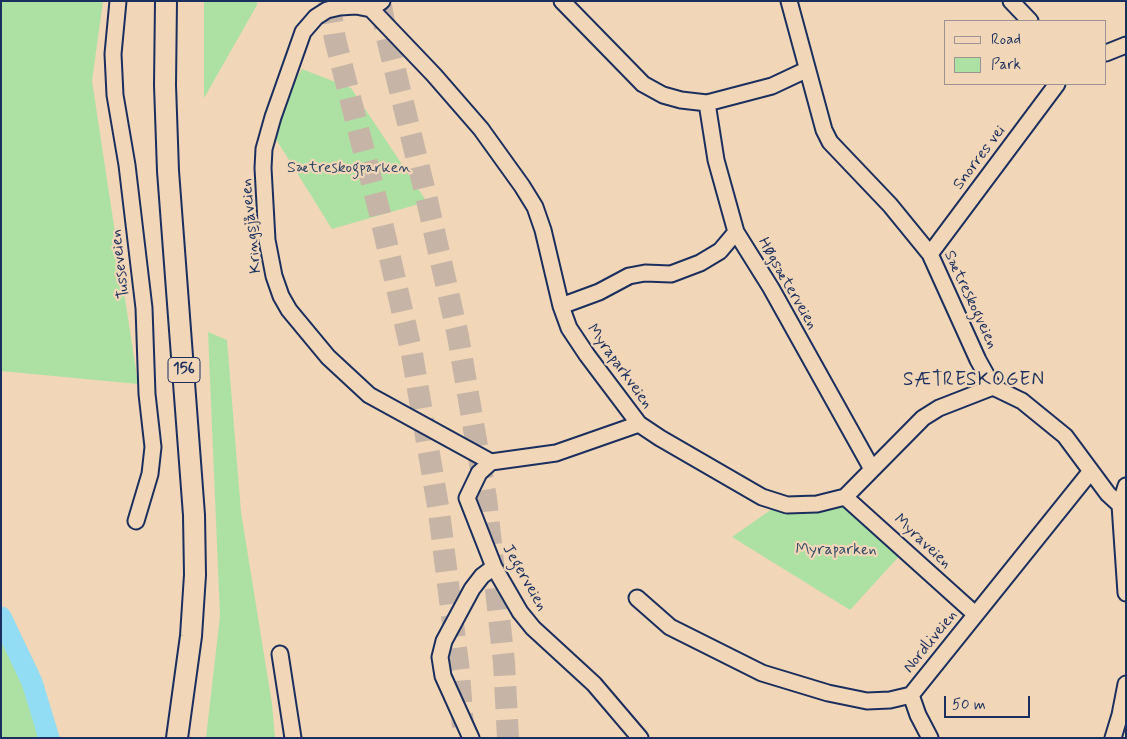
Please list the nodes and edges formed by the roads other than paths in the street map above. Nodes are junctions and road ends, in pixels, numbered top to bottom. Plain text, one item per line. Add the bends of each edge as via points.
1 (118, 1) edge
2 (166, 1) edge
3 (562, 1) edge
4 (789, 1) edge
5 (1011, 1) edge
6 (376, 5) edge
7 (1029, 20) edge
8 (1126, 45) edge
9 (1107, 53) edge
10 (806, 70) junction
11 (1056, 85) edge
12 (707, 103) junction
13 (736, 232) junction
14 (930, 254) junction
15 (561, 306) junction
16 (994, 387) junction
17 (639, 424) junction
18 (491, 462) junction
19 (872, 470) junction
20 (1091, 471) junction
21 (1126, 486) edge
22 (845, 497) junction
23 (1120, 505) junction
24 (136, 521) dead end
25 (1124, 551) edge
26 (494, 567) junction
27 (1126, 593) edge
28 (638, 598) dead end
29 (975, 614) junction
30 (280, 654) dead end
31 (1126, 684) edge
32 (911, 695) junction
33 (177, 738) edge
34 (293, 738) edge
35 (471, 738) edge
36 (640, 738) edge
37 (930, 738) edge
38 (1113, 738) edge

1 - 24 street, Tusseveien via 115,95 144,308 146,394 153,447 150,474
2 - 33 main road, 156 via 169,181 194,522 191,636
3 - 12 street via 643,84 672,98
4 - 10 street, Sætreskogveien
5 - 7 street
6 - 15 street, Myraparkveien via 481,130 522,186 543,230
6 - 18 street, Kringsjåveien via 327,10 303,32 264,149 268,240 274,276 281,296 301,326 352,380 397,412
8 - 9 street
10 - 12 street via 772,86
10 - 14 street, Sætreskogveien via 830,142 890,205
11 - 14 street, Snorres vei
12 - 13 street, Høgsæterveien via 716,160
13 - 15 street via 720,251 700,263 671,274 629,276 599,292
13 - 19 street, Høgsæterveien via 771,288
14 - 16 street, Sætreskogveien via 978,360
15 - 17 street, Myraparkveien via 569,328
16 - 19 street via 939,408 923,418
16 - 20 street via 1022,401 1065,436
17 - 18 street via 556,453
17 - 22 street, Myraparkveien via 762,497 787,505 817,504
18 - 26 street, Jegerveien via 479,473 467,498
19 - 22 street
20 - 23 street
20 - 29 street, Nordliveien
21 - 23 street
22 - 29 street, Myraveien
23 - 25 street
25 - 27 street
26 - 35 street via 472,589 444,641 440,657 443,676
26 - 36 street, Jegerveien via 533,628 594,684
28 - 32 street, Nordliveien via 670,627 762,673 867,701
29 - 32 street, Nordliveien
30 - 34 street
31 - 38 street
32 - 37 street

